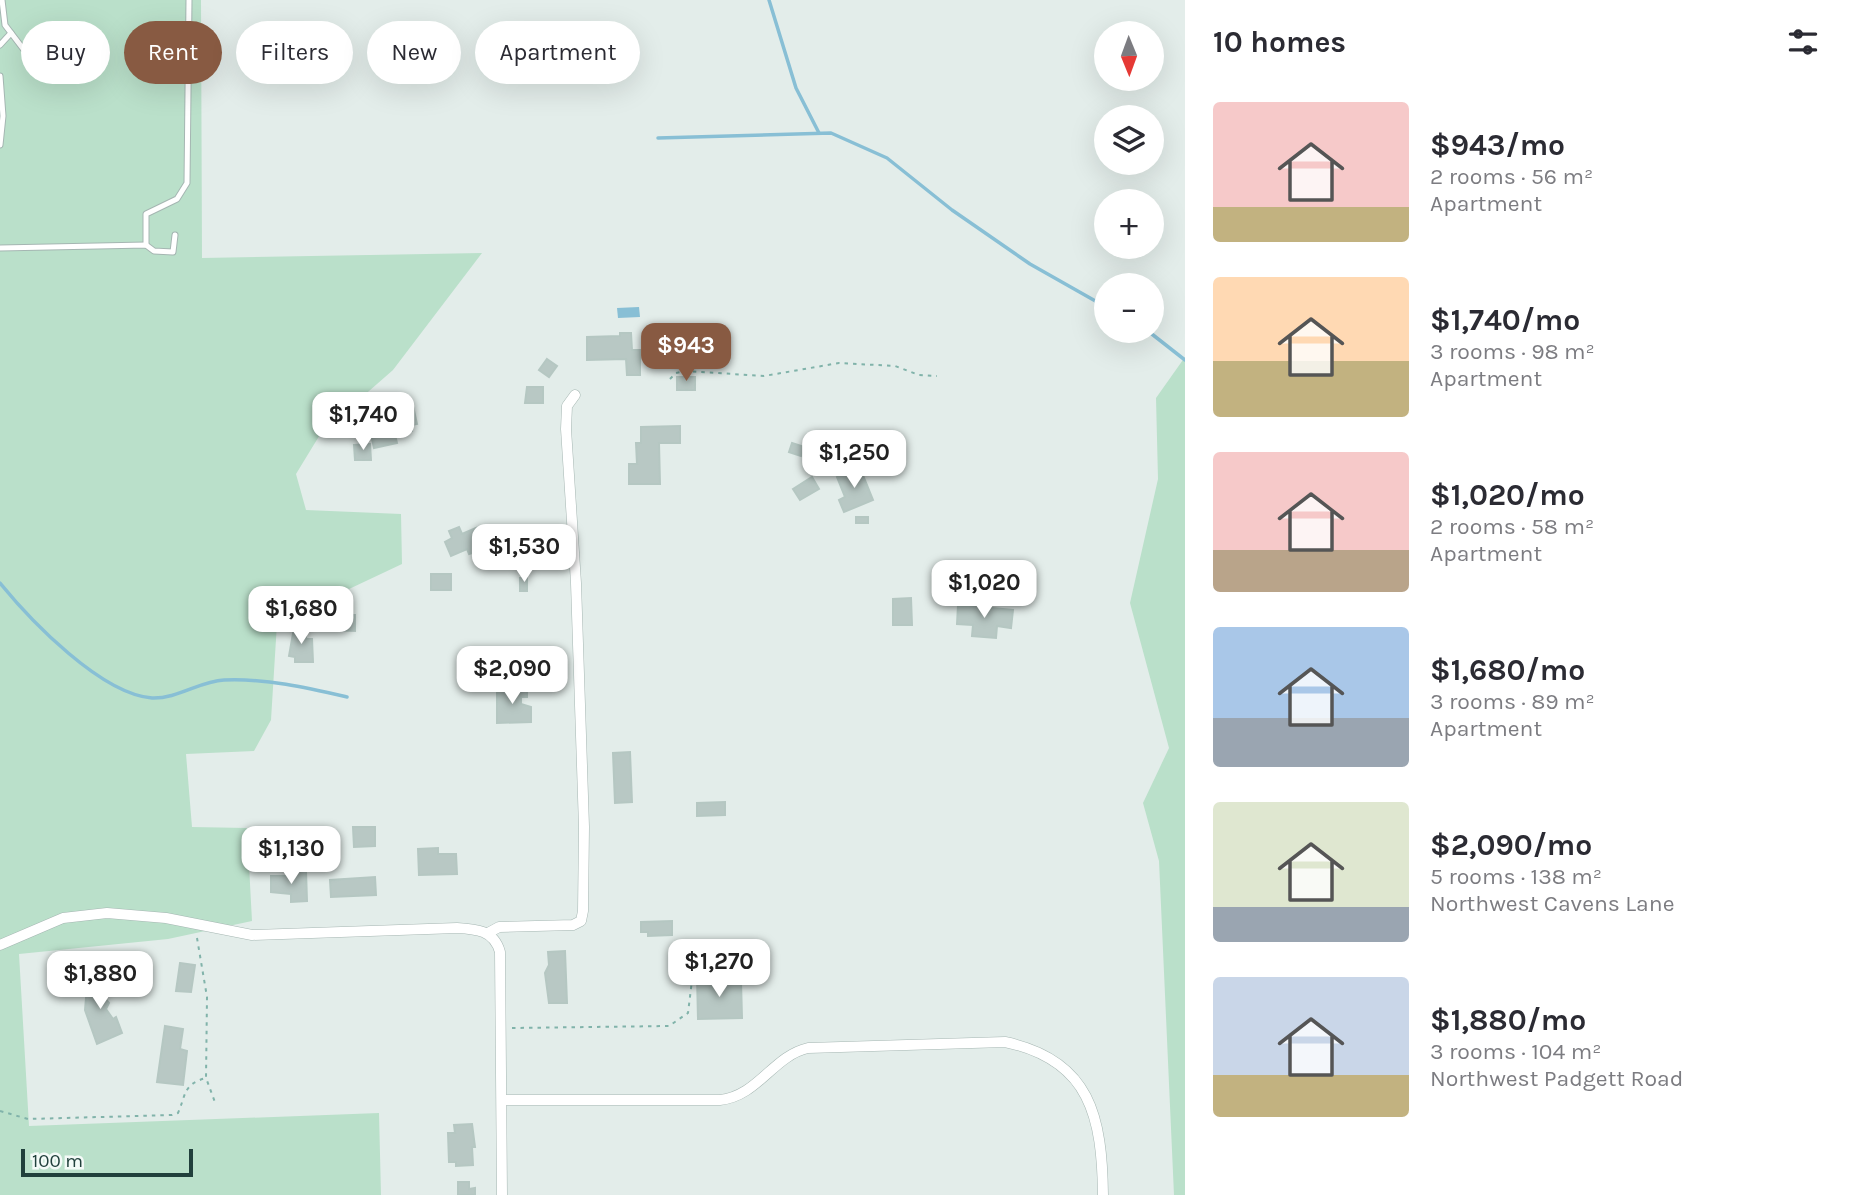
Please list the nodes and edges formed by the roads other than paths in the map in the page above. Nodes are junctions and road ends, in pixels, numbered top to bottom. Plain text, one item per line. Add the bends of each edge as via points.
1 (2, 0) edge
2 (189, 0) edge
3 (11, 33) junction
4 (0, 45) edge
5 (21, 46) edge
6 (0, 76) edge
7 (0, 145) edge
8 (175, 235) dead end
9 (146, 245) junction
10 (0, 248) edge
11 (575, 396) dead end
12 (488, 933) junction
13 (0, 945) edge
14 (502, 1100) junction
15 (502, 1195) edge
16 (1103, 1195) edge

1 - 3 lane via 2,16
2 - 9 lane via 187,183 177,199 146,214
3 - 4 lane
3 - 5 lane
6 - 7 lane
8 - 9 lane via 173,252 154,251
9 - 10 lane
11 - 12 street via 567,407 566,429 576,583 583,911 573,925 499,927
12 - 13 street via 457,928 252,935 107,913 63,919
12 - 14 street via 500,952
14 - 15 street
14 - 16 street via 720,1100 749,1091 785,1059 808,1048 1005,1042 1046,1057 1083,1089 1101,1143

